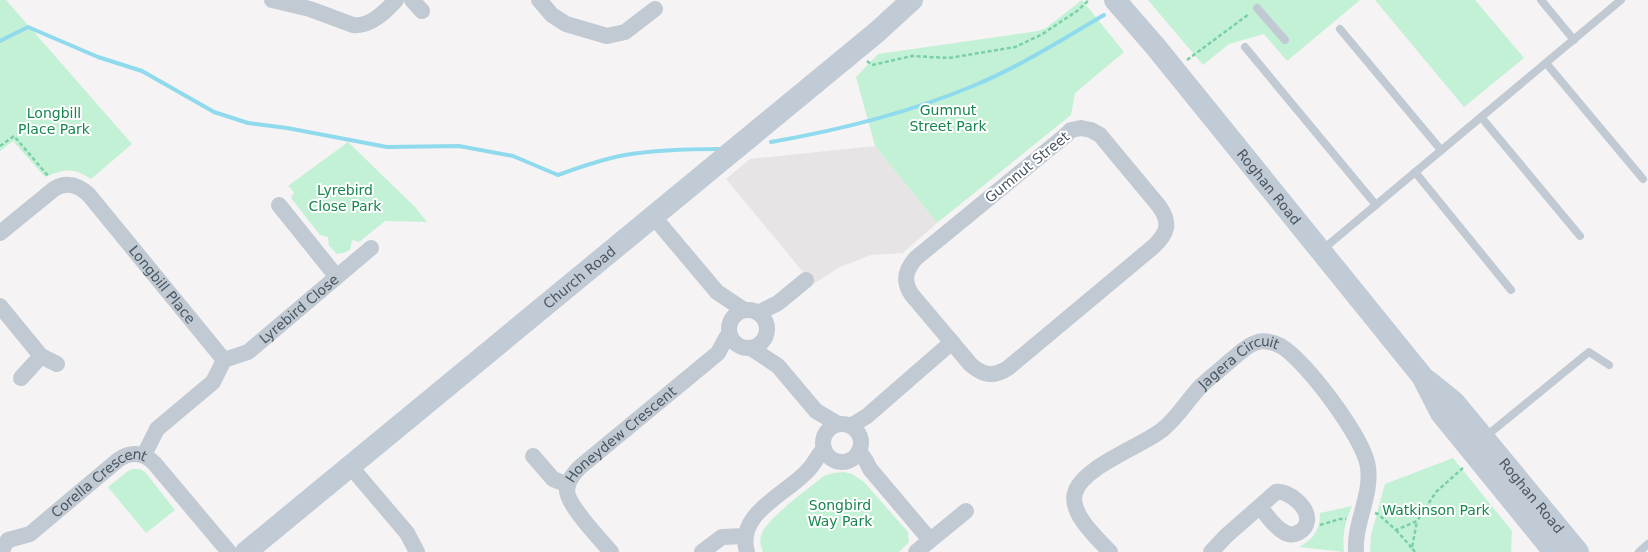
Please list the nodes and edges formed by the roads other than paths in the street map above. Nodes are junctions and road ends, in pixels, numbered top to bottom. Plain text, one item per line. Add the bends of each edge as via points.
1 (272, 0) edge
2 (396, 0) edge
3 (539, 0) edge
4 (912, 0) edge
5 (1115, 0) edge
6 (1541, 0) edge
7 (1622, 0) edge
8 (297, 3) edge
9 (656, 3) edge
10 (1258, 8) road end
11 (1340, 28) dead end
12 (1285, 40) dead end
13 (1574, 40) junction
14 (1245, 47) dead end
15 (1546, 63) junction
16 (1481, 117) junction
17 (1441, 150) junction
18 (1414, 172) junction
19 (1643, 179) dead end
20 (279, 205) dead end
21 (1376, 205) junction
22 (653, 216) junction
23 (0, 233) edge
24 (1580, 236) dead end
25 (370, 248) dead end
26 (1320, 251) junction
27 (336, 276) junction
28 (806, 280) dead end
29 (1511, 290) dead end
30 (717, 292) junction
31 (0, 306) edge
32 (758, 321) junction
33 (737, 338) junction
34 (952, 342) junction
35 (42, 356) junction
36 (224, 360) junction
37 (57, 364) dead end
38 (1609, 365) dead end
39 (778, 366) junction
40 (22, 378) dead end
41 (816, 411) junction
42 (849, 428) junction
43 (827, 447) junction
44 (1474, 450) junction
45 (144, 455) junction
46 (855, 455) junction
47 (533, 456) dead end
48 (350, 466) junction
49 (568, 485) junction
50 (1260, 507) junction
51 (966, 511) dead end
52 (4, 540) edge
53 (930, 540) junction
54 (746, 544) edge
55 (1648, 544) edge
56 (1560, 549) edge
57 (229, 552) edge
58 (246, 552) edge
59 (417, 552) edge
60 (611, 552) edge
61 (702, 552) edge
62 (916, 552) edge
63 (1110, 552) edge
64 (1211, 552) edge
65 (1356, 552) edge
66 (1639, 552) edge

1 - 8 street
2 - 8 street via 370,22 358,26
3 - 9 street via 566,24 607,36 625,32
4 - 22 street, Church Road
5 - 26 street, Roghan Road
6 - 13 lane
7 - 13 lane
10 - 12 lane
11 - 17 lane
13 - 15 lane
14 - 21 lane
15 - 16 lane
15 - 19 lane
16 - 17 lane
16 - 24 lane
17 - 18 lane
18 - 21 lane
18 - 29 lane
20 - 27 street
21 - 26 lane
22 - 30 street
22 - 48 street, Church Road
23 - 36 street, Longbill Place via 58,186 71,184 78,187 89,195
25 - 27 street, Lyrebird Close
26 - 44 street, Roghan Road via 1422,376 1454,402
27 - 36 street, Lyrebird Close via 248,352
28 - 32 street
30 - 32 street
30 - 33 street
31 - 35 street
32 - 33 street via 733,316
32 - 33 street via 762,343
32 - 39 street
33 - 39 street
33 - 49 street, Honeydew Crescent via 732,350 718,353 576,471
34 - 34 street, Gumnut Street via 908,290 905,278 908,268 1071,130 1081,128 1096,132 1162,211 1167,223 1163,236 1153,248 1002,372 990,375 976,370
34 - 42 street
35 - 37 street
35 - 40 street
36 - 45 street via 213,382 157,429
38 - 44 lane via 1588,352 1508,417
39 - 41 street
41 - 42 street
41 - 43 street
42 - 43 street via 828,429
42 - 46 street via 860,438
43 - 46 street via 841,462
43 - 54 street via 826,463 810,468 755,516 749,525
44 - 56 street, Roghan Road
45 - 52 street, Corella Crescent via 123,457 30,534
45 - 57 street, Corella Crescent
46 - 53 street via 866,460
47 - 49 street via 553,479
48 - 58 street, Church Road
48 - 59 street via 407,533
49 - 60 street, Honeydew Crescent via 572,504
50 - 50 street via 1287,534 1300,532 1308,519 1304,509 1285,492 1276,492
50 - 64 street
51 - 53 street
53 - 62 street
54 - 61 street via 731,535 722,537
55 - 66 lane
63 - 65 street, Jagera Circuit via 1076,511 1073,499 1078,485 1105,462 1161,431 1205,382 1250,345 1262,341 1276,344 1296,359 1341,414 1366,455 1368,485 1356,533

